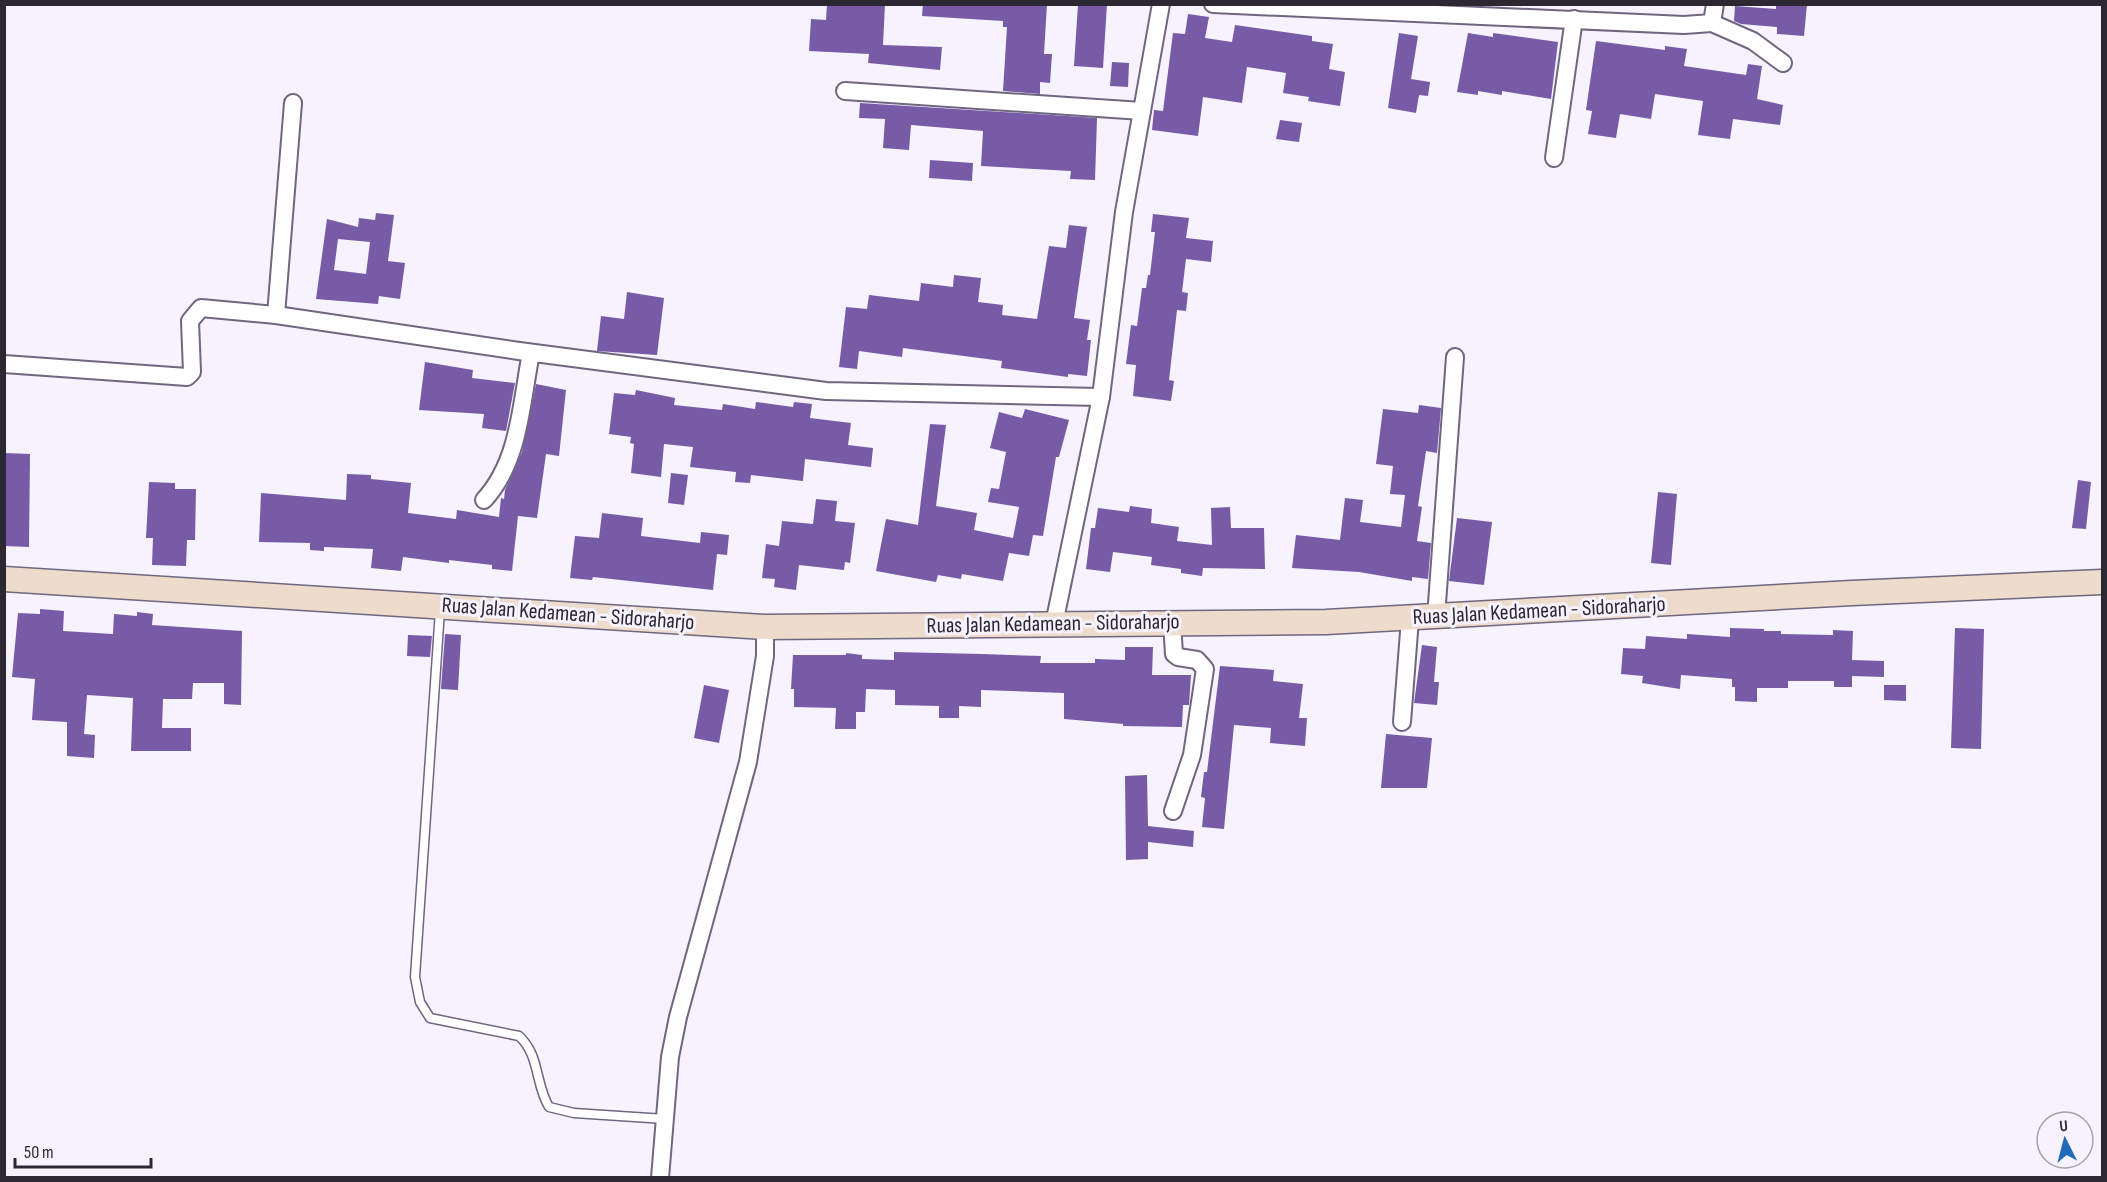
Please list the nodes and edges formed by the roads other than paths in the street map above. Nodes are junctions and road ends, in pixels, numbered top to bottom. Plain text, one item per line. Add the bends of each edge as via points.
1 (1161, 4) edge
2 (1213, 4) edge
3 (1715, 4) edge
4 (1225, 5) edge
5 (1442, 9) edge
6 (1574, 19) junction
7 (1712, 23) junction
8 (1784, 63) dead end
9 (845, 91) dead end
10 (293, 103) dead end
11 (1142, 111) junction
12 (1554, 158) dead end
13 (276, 315) junction
14 (531, 353) junction
15 (1455, 357) dead end
16 (4, 364) edge
17 (1101, 397) junction
18 (484, 500) dead end
19 (4, 579) edge
20 (2103, 582) edge
21 (441, 606) junction
22 (1436, 617) junction
23 (1410, 619) junction
24 (1172, 623) junction
25 (1054, 624) junction
26 (765, 627) junction
27 (1402, 722) dead end
28 (1173, 811) dead end
29 (665, 1119) junction
30 (660, 1178) edge

1 - 11 street
2 - 4 street
3 - 7 street
4 - 5 street
5 - 6 street
6 - 7 street
6 - 12 street
7 - 8 street via 1753,41
9 - 11 street
10 - 13 street
11 - 17 street via 1124,212
13 - 14 street
13 - 16 street via 201,308 190,321 192,372 187,377
14 - 17 street via 826,391
14 - 18 street via 508,464 497,486
15 - 22 street
17 - 25 street
19 - 21 main road, Ruas Jalan Kedamean - Sidoraharjo
20 - 22 main road, Ruas Jalan Kedamean - Sidoraharjo
21 - 26 main road, Ruas Jalan Kedamean - Sidoraharjo
21 - 29 lane via 415,976 420,1002 430,1018 519,1036 534,1058 542,1096 549,1107 574,1113
22 - 23 main road, Ruas Jalan Kedamean - Sidoraharjo
23 - 24 main road, Ruas Jalan Kedamean - Sidoraharjo
23 - 27 street
24 - 25 main road, Ruas Jalan Kedamean - Sidoraharjo
24 - 28 street via 1174,654 1197,660 1205,669 1192,755
25 - 26 main road, Ruas Jalan Kedamean - Sidoraharjo
26 - 29 street via 764,666 748,762 678,1017
29 - 30 street

